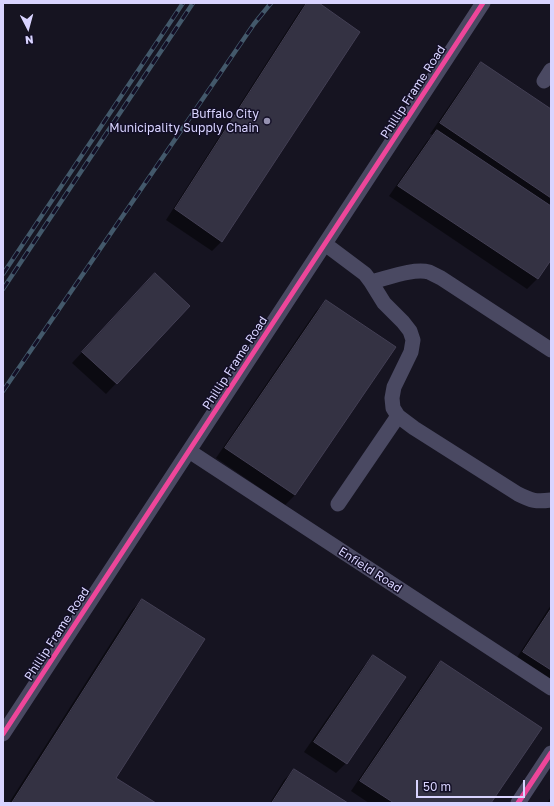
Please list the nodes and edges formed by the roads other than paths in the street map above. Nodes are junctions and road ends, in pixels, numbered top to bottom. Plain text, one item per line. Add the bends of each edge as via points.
1 (484, 3) edge
2 (325, 244) junction
3 (372, 282) junction
4 (551, 350) edge
5 (398, 416) junction
6 (189, 451) junction
7 (551, 500) edge
8 (338, 504) dead end
9 (551, 688) edge
10 (3, 734) edge
11 (551, 752) edge
12 (518, 803) edge

1 - 2 street, Phillip Frame Road
2 - 3 street
2 - 6 street, Phillip Frame Road
3 - 4 street via 409,272 429,272
3 - 5 street via 384,303 410,331 413,340 411,352 394,387 393,408
5 - 7 street via 518,494 530,500
5 - 8 street
6 - 9 street, Enfield Road
6 - 10 street, Phillip Frame Road
11 - 12 street

